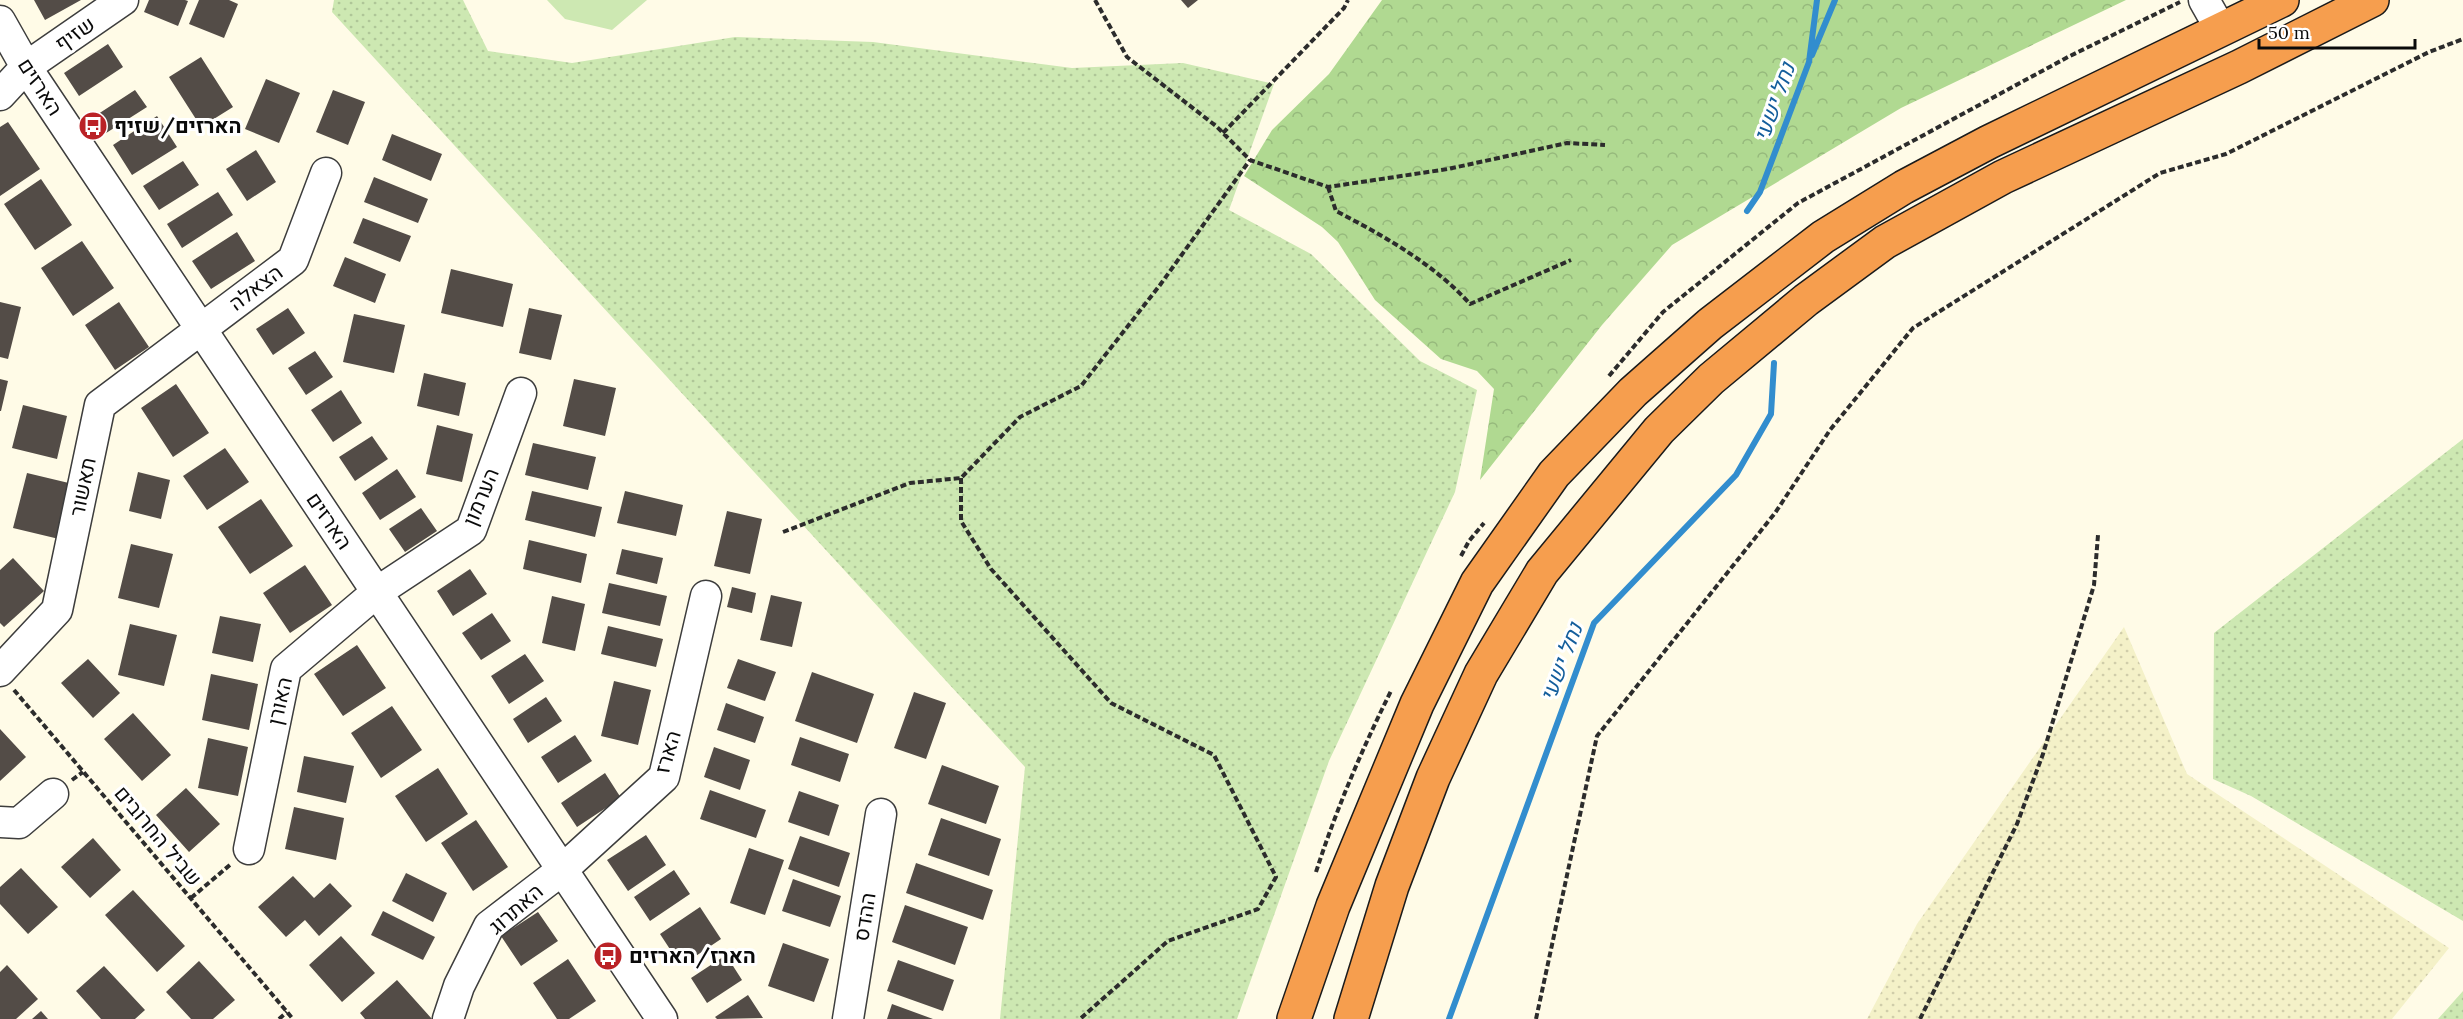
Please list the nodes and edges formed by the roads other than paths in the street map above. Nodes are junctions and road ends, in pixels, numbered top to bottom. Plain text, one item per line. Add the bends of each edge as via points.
1 (123, 0) edge
2 (2204, 0) edge
3 (2282, 0) edge
4 (2372, 0) edge
5 (0, 21) edge
6 (2221, 30) junction
7 (26, 68) junction
8 (0, 95) edge
9 (326, 173) dead end
10 (201, 329) junction
11 (521, 393) dead end
12 (377, 592) junction
13 (706, 596) dead end
14 (4, 677) edge
15 (53, 794) dead end
16 (881, 814) dead end
17 (0, 822) edge
18 (249, 849) road end
19 (562, 870) junction
20 (448, 1019) edge
21 (662, 1019) edge
22 (848, 1019) edge
23 (1294, 1019) edge
24 (1351, 1019) edge

1 - 7 street, שזיף
2 - 6 street
3 - 6 highway
4 - 24 highway via 2003,177 1885,242 1728,364 1659,430 1542,572 1481,674 1432,778 1392,886
5 - 7 street, הארזים
6 - 23 highway via 1989,142 1904,187 1823,237 1710,324 1633,392 1554,474 1477,583 1418,704 1333,906
7 - 8 street, שזיף
7 - 10 street, הארזים
9 - 10 street, הצאלה via 293,260
10 - 12 street, הארזים
10 - 14 street, תאשור via 100,405 57,610
11 - 12 street, הערמון via 471,530
12 - 18 street, האורן via 286,669
12 - 19 street, הארזים
13 - 19 street, הארז via 664,777
15 - 17 street via 19,823
16 - 22 street, ההדס
19 - 20 street, האתרוג via 489,926 459,986
19 - 21 street, הארזים

